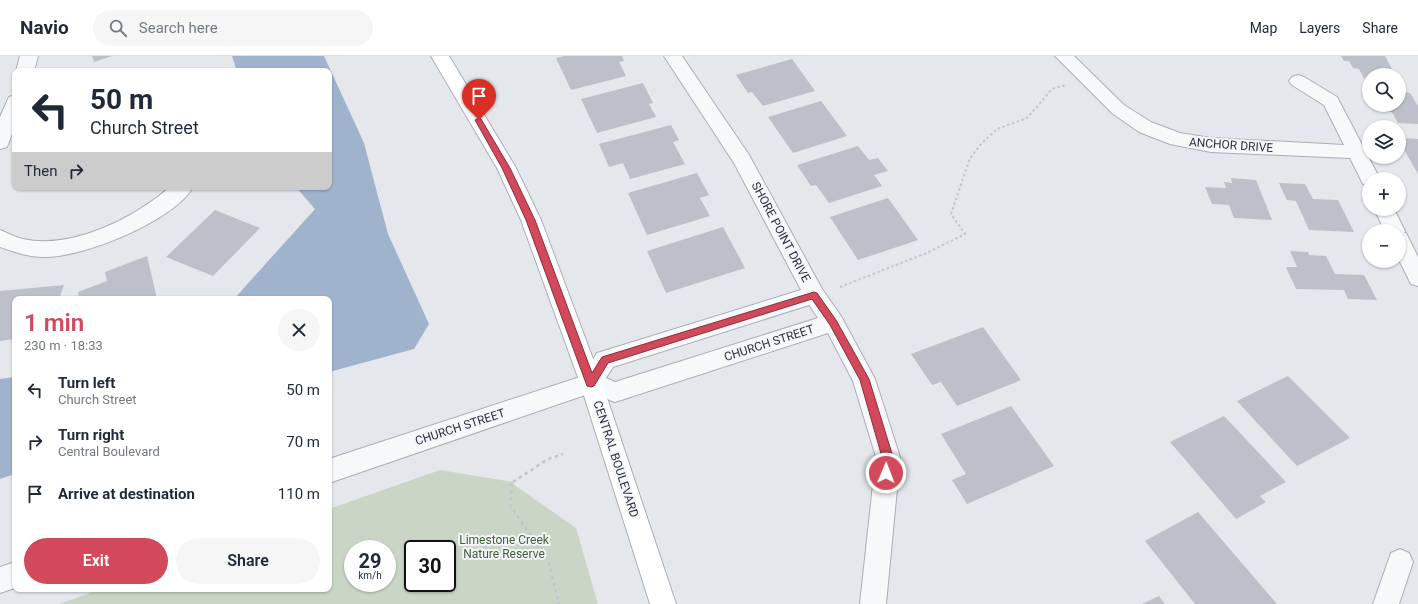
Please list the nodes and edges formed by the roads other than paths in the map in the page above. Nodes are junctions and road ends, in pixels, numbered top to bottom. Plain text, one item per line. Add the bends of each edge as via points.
1 (29, 56) edge
2 (440, 56) edge
3 (673, 56) edge
4 (1064, 56) edge
5 (26, 68) edge
6 (1298, 82) dead end
7 (12, 108) edge
8 (0, 142) edge
9 (1356, 152) junction
10 (1366, 172) edge
11 (180, 190) edge
12 (0, 238) edge
13 (1406, 253) edge
14 (1418, 278) edge
15 (814, 295) junction
16 (833, 322) junction
17 (591, 383) junction
18 (332, 470) edge
19 (1400, 562) dead end
20 (12, 576) edge
21 (0, 580) edge
22 (663, 604) edge
23 (873, 604) edge
24 (1386, 604) edge

1 - 5 street
2 - 17 street, CENTRAL BOULEVARD via 506,168 531,220
3 - 15 street, SHORE POINT DRIVE via 742,160
4 - 9 street, ANCHOR DRIVE via 1118,109 1145,127 1172,138 1211,145
6 - 9 street via 1331,101
7 - 8 street
9 - 10 street
11 - 12 street via 138,221 88,241 33,248 18,246
13 - 14 street
15 - 16 street, SHORE POINT DRIVE
15 - 17 street via 605,360
16 - 17 street, CHURCH STREET via 616,392
16 - 23 street, SHORE POINT DRIVE via 864,379 888,457
17 - 18 street, CHURCH STREET
17 - 22 street, CENTRAL BOULEVARD
19 - 24 street
20 - 21 street

